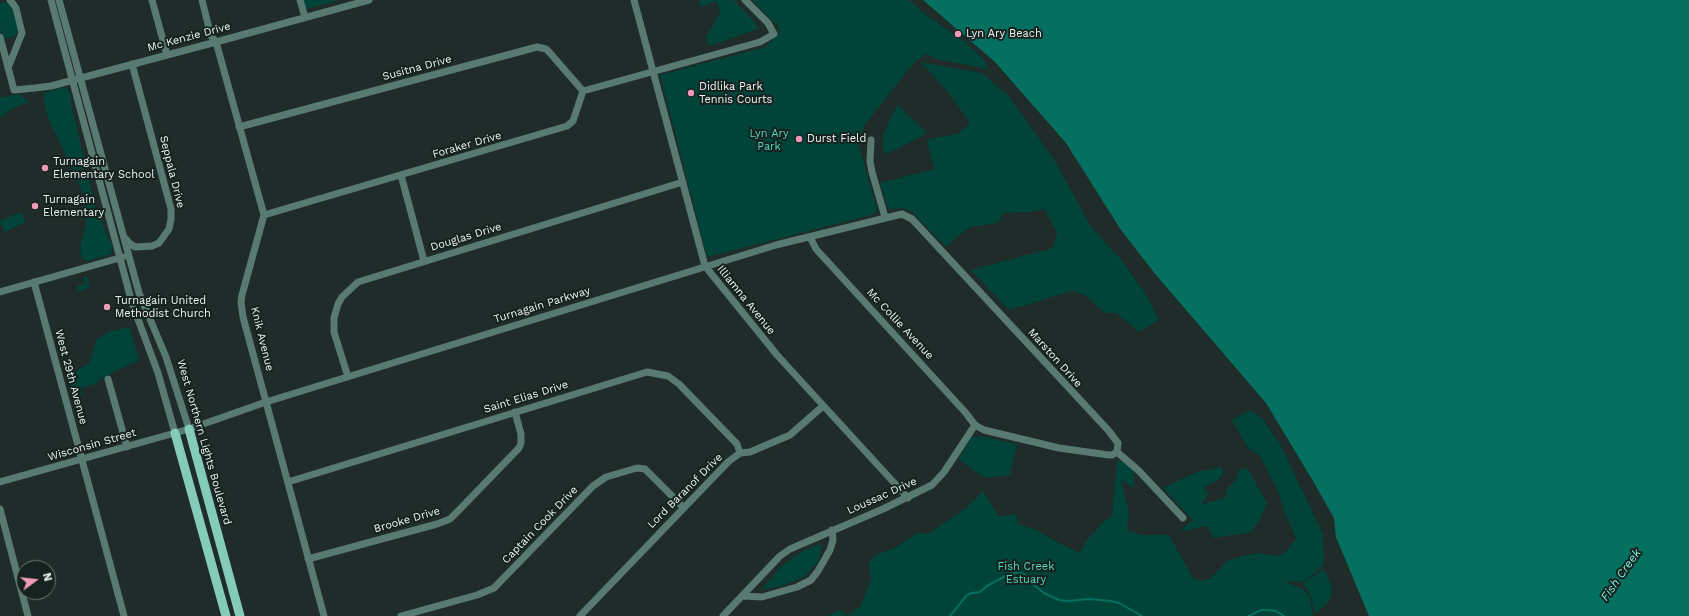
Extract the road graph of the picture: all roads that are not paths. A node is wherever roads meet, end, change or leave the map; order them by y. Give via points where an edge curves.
1 (10, 0) edge
2 (51, 0) edge
3 (59, 0) edge
4 (152, 0) edge
5 (202, 0) edge
6 (300, 0) edge
7 (369, 0) edge
8 (634, 0) edge
9 (745, 0) edge
10 (305, 17) junction
11 (0, 38) edge
12 (216, 42) junction
13 (167, 55) junction
14 (132, 64) junction
15 (8, 68) junction
16 (653, 71) junction
17 (80, 78) junction
18 (72, 80) junction
19 (583, 91) junction
20 (239, 127) junction
21 (871, 140) dead end
22 (401, 175) junction
23 (683, 182) junction
24 (905, 214) joint
25 (264, 215) junction
26 (885, 217) junction
27 (124, 236) junction
28 (810, 237) junction
29 (129, 255) junction
30 (119, 258) junction
31 (424, 261) junction
32 (705, 266) junction
33 (34, 282) junction
34 (0, 292) edge
35 (348, 377) junction
36 (108, 379) dead end
37 (266, 402) junction
38 (824, 406) junction
39 (515, 412) junction
40 (975, 425) junction
41 (189, 429) junction
42 (175, 433) junction
43 (127, 447) junction
44 (1117, 452) junction
45 (740, 453) junction
46 (82, 460) junction
47 (0, 482) edge
48 (288, 482) junction
49 (908, 498) junction
50 (683, 507) junction
51 (0, 509) edge
52 (1183, 518) dead end
53 (832, 530) junction
54 (308, 558) junction
55 (742, 596) junction
56 (28, 616) edge
57 (124, 616) edge
58 (226, 616) edge
59 (240, 616) edge
60 (324, 616) edge
61 (401, 616) edge
62 (580, 616) edge
63 (723, 616) edge

1 - 15 street via 16,8 22,33
2 - 18 street
3 - 17 street, West Northern Lights Boulevard
4 - 13 street
5 - 12 street via 211,36
6 - 10 street
7 - 10 street, Mc Kenzie Drive
8 - 16 street, Illiamna Avenue
9 - 16 street via 774,34 760,42
10 - 12 street, Mc Kenzie Drive
11 - 15 street
12 - 13 street, Mc Kenzie Drive
12 - 20 street
13 - 14 street, Mc Kenzie Drive
14 - 17 street, Mc Kenzie Drive
14 - 27 street, Seppala Drive via 171,209 171,219 169,229 158,243 135,248
15 - 18 street, Mc Kenzie Drive via 14,90 51,86
16 - 19 street
16 - 23 street, Illiamna Avenue
17 - 18 street, Mc Kenzie Drive
17 - 27 street, West Northern Lights Boulevard
18 - 30 street
19 - 20 street, Susitna Drive via 546,49 537,47
19 - 22 street, Foraker Drive via 573,121 567,126
20 - 25 street
21 - 26 street via 872,172
22 - 25 street, Foraker Drive
22 - 31 street
23 - 31 street, Douglas Drive
23 - 32 street, Illiamna Avenue
24 - 26 street, Turnagain Parkway
24 - 44 street, Marston Drive via 1108,430 1118,443
25 - 37 street, Knik Avenue via 241,302
26 - 28 street, Turnagain Parkway
27 - 29 street, West Northern Lights Boulevard
28 - 32 street, Turnagain Parkway
28 - 40 street, Mc Collie Avenue via 816,249
29 - 30 street
29 - 41 street, West Northern Lights Boulevard via 139,293 166,357
30 - 33 street
30 - 42 street via 132,303 160,379
31 - 35 street, Douglas Drive via 358,282 342,297 335,311 333,326
32 - 35 street, Turnagain Parkway
32 - 38 street, Illiamna Avenue via 759,334
33 - 34 street
33 - 46 street, West 29th Avenue
35 - 37 street, Turnagain Parkway
36 - 43 street
37 - 41 street, Turnagain Parkway
37 - 48 street, Knik Avenue
38 - 45 street, Lord Baranof Drive via 790,435 750,452
38 - 49 street, Illiamna Avenue
39 - 45 street, Saint Elias Drive via 640,373 660,374 679,384 737,444
39 - 48 street, Saint Elias Drive
39 - 54 street, Brooke Drive via 521,434 519,448 450,518 437,524
40 - 44 street via 984,430 1059,448 1109,455
40 - 49 street, Loussac Drive via 939,479
41 - 42 street, Wisconsin Street
41 - 59 main road, West Northern Lights Boulevard
42 - 43 street, Wisconsin Street
42 - 58 main road
43 - 46 street, Wisconsin Street
44 - 52 street via 1139,470
45 - 50 street, Lord Baranof Drive
46 - 47 street, Wisconsin Street
46 - 57 street, West 29th Avenue
48 - 54 street, Knik Avenue
49 - 53 street, Loussac Drive
50 - 61 street, Captain Cook Drive via 645,469 633,468 606,477 593,486 494,588 477,596
50 - 62 street, Lord Baranof Drive
51 - 56 street
53 - 55 street, Loussac Drive via 799,544 780,556
53 - 55 street via 830,550 810,580 797,587 762,597
54 - 60 street, Knik Avenue
55 - 63 street, Loussac Drive

